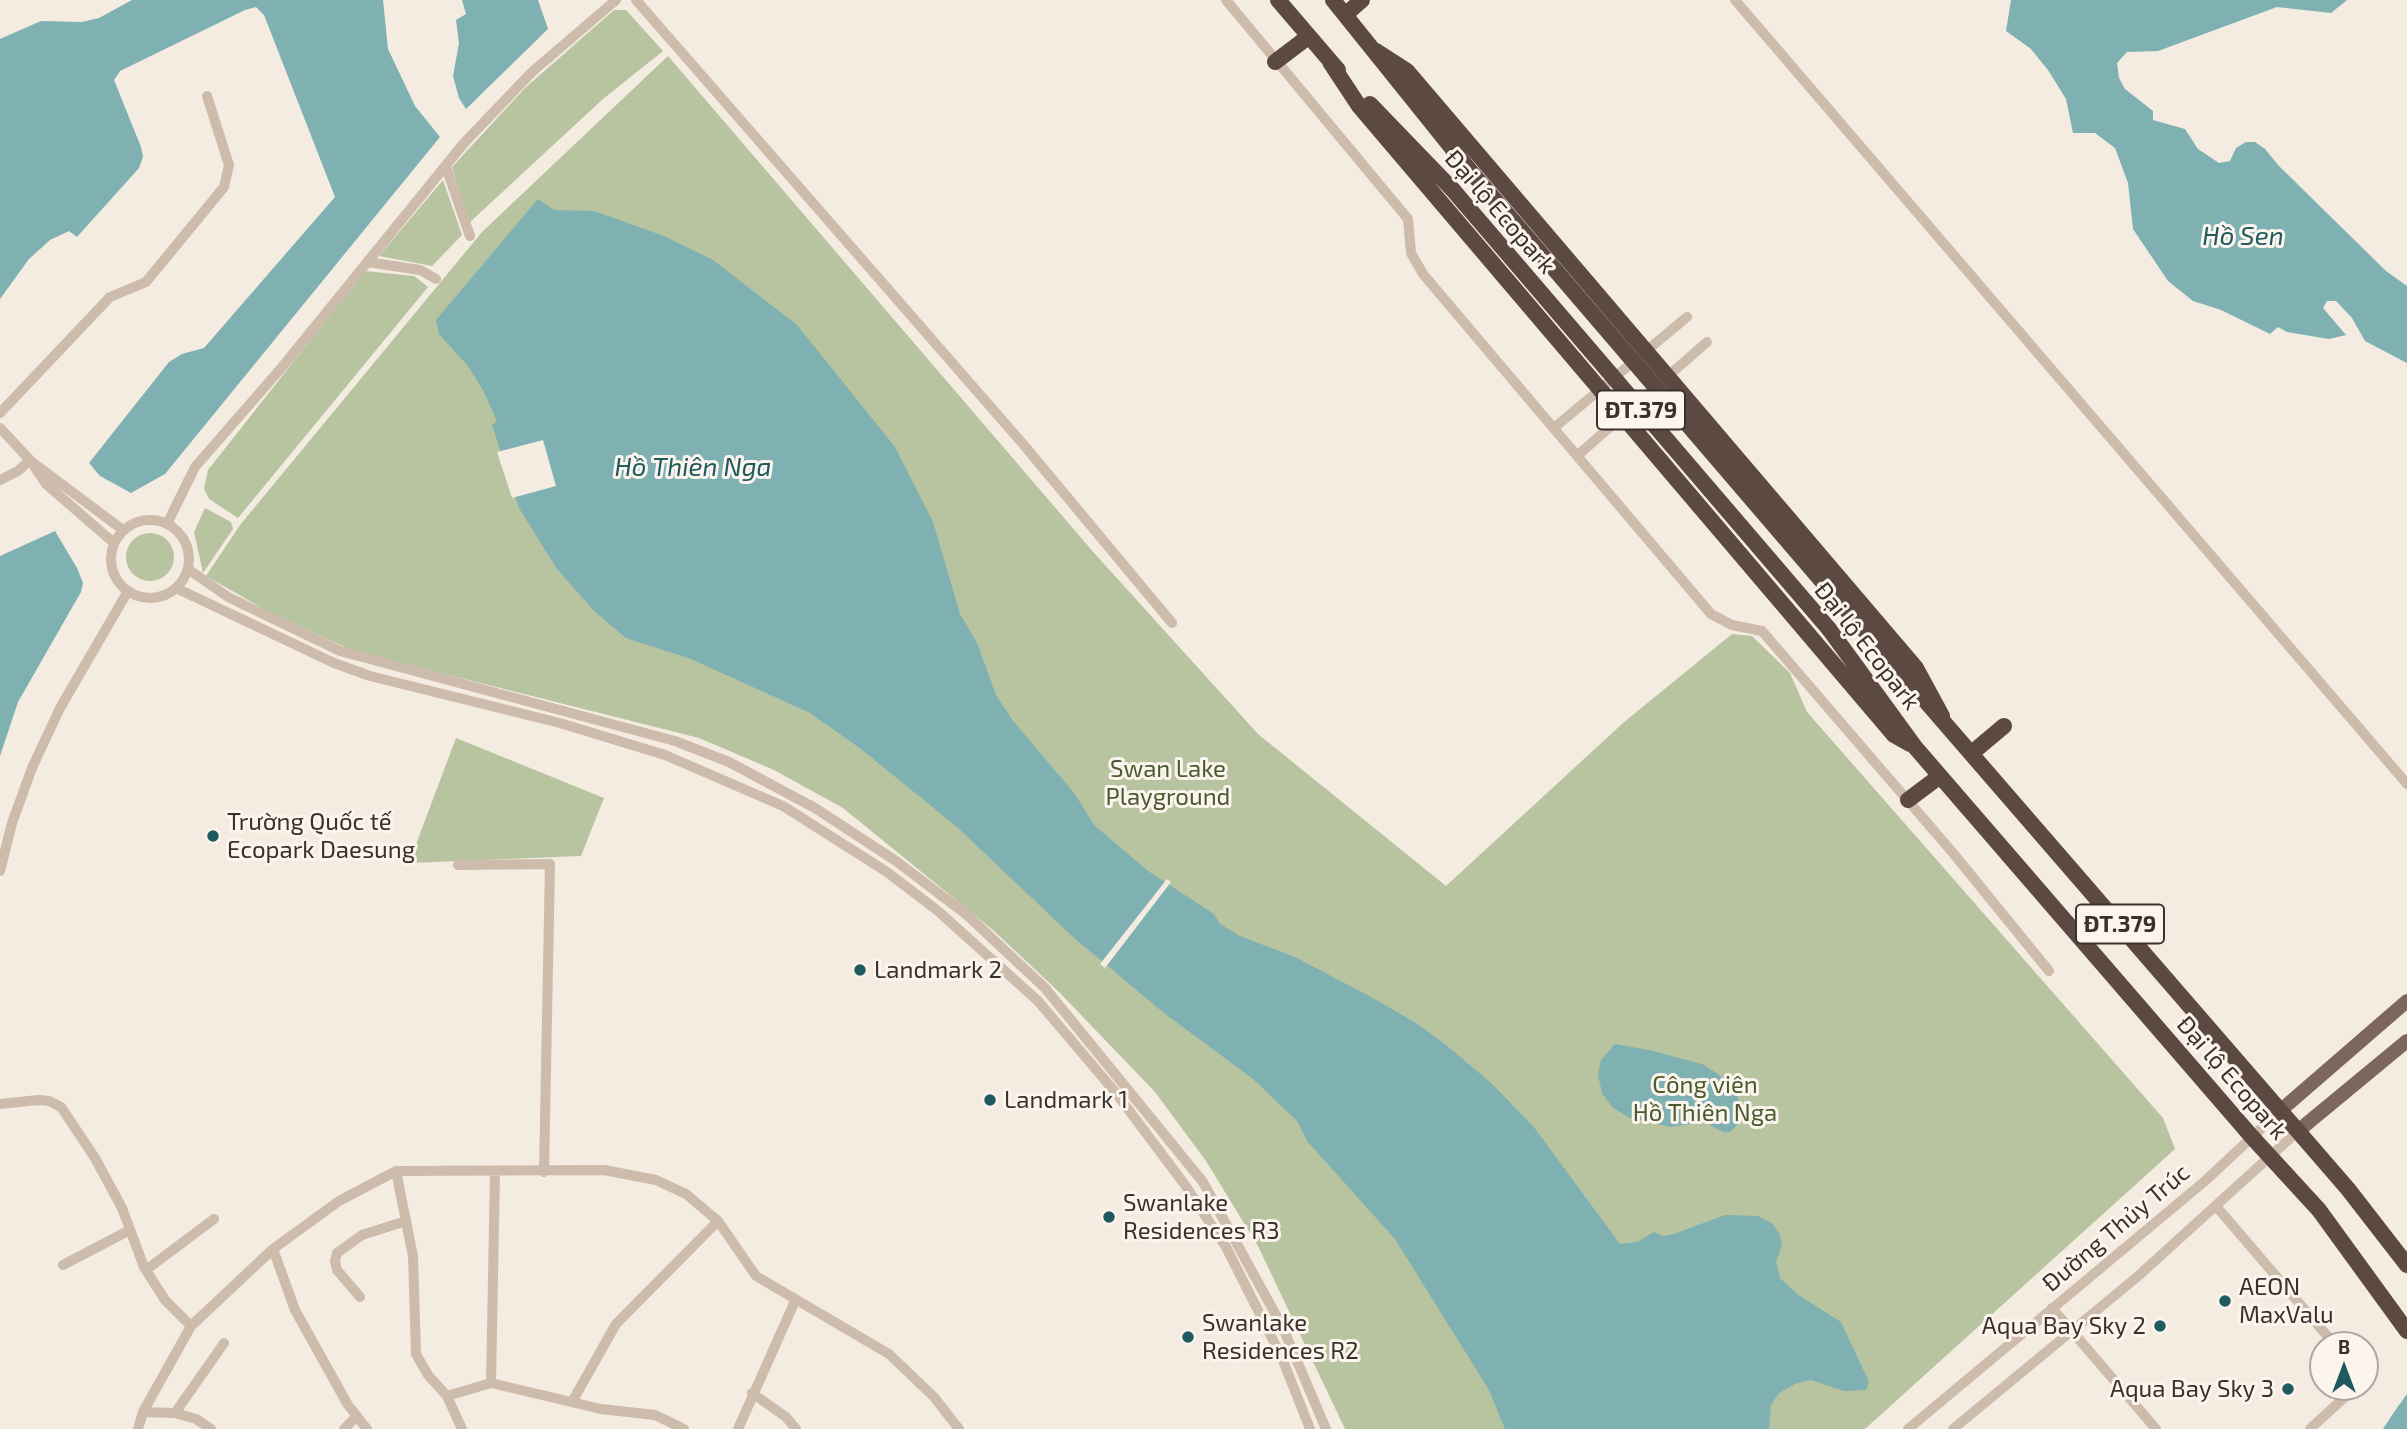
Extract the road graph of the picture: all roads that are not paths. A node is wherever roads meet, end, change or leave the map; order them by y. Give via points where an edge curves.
1 (616, 0) edge
2 (635, 0) edge
3 (1226, 0) edge
4 (1278, 0) edge
5 (1333, 0) edge
6 (1362, 0) edge
7 (1735, 0) edge
8 (1345, 15) junction
9 (1308, 37) junction
10 (1376, 51) junction
11 (1275, 62) junction
12 (1330, 62) junction
13 (208, 96) dead end
14 (446, 167) junction
15 (470, 236) dead end
16 (368, 262) junction
17 (436, 279) dead end
18 (1686, 317) dead end
19 (1707, 342) dead end
20 (1646, 351) junction
21 (1667, 376) junction
22 (1601, 388) junction
23 (0, 413) edge
24 (1623, 415) junction
25 (1555, 427) junction
26 (0, 428) edge
27 (1578, 454) junction
28 (30, 460) junction
29 (0, 480) edge
30 (167, 524) junction
31 (123, 530) junction
32 (114, 543) junction
33 (188, 569) junction
34 (176, 588) junction
35 (128, 591) junction
36 (1172, 623) dead end
37 (340, 650) junction
38 (334, 663) junction
39 (564, 710) junction
40 (1942, 716) junction
41 (560, 723) junction
42 (2004, 726) dead end
43 (1915, 747) junction
44 (1973, 752) junction
45 (1940, 776) junction
46 (2407, 784) edge
47 (789, 793) junction
48 (1908, 800) junction
49 (783, 806) junction
50 (458, 865) dead end
51 (0, 871) edge
52 (2049, 971) dead end
53 (2407, 1001) edge
54 (1066, 1012) junction
55 (1055, 1020) junction
56 (2407, 1041) edge
57 (0, 1104) edge
58 (2280, 1111) junction
59 (2298, 1131) junction
60 (2252, 1137) junction
61 (2270, 1156) junction
62 (396, 1171) junction
63 (495, 1172) junction
64 (544, 1172) junction
65 (2216, 1206) junction
66 (214, 1219) dead end
67 (406, 1221) junction
68 (718, 1221) junction
69 (130, 1230) junction
70 (273, 1249) junction
71 (63, 1265) dead end
72 (2407, 1265) edge
73 (146, 1270) junction
74 (359, 1297) dead end
75 (795, 1301) junction
76 (1272, 1307) junction
77 (2052, 1308) junction
78 (1259, 1314) junction
79 (191, 1326) junction
80 (2323, 1331) edge
81 (2407, 1331) edge
82 (2073, 1332) junction
83 (224, 1343) dead end
84 (491, 1383) junction
85 (752, 1394) junction
86 (447, 1396) junction
87 (2340, 1401) edge
88 (572, 1402) junction
89 (143, 1412) junction
90 (175, 1413) junction
91 (357, 1416) junction
92 (138, 1429) edge
93 (211, 1429) edge
94 (344, 1429) edge
95 (367, 1429) edge
96 (462, 1429) edge
97 (684, 1429) edge
98 (738, 1429) edge
99 (796, 1429) edge
100 (959, 1429) edge
101 (1310, 1429) edge
102 (1326, 1429) edge
103 (1908, 1429) edge
104 (1952, 1429) edge
105 (2156, 1429) edge
106 (2310, 1429) edge

1 - 14 street via 532,72
2 - 36 street via 1023,444
3 - 11 street
4 - 9 highway, Đại lộ Ecopark / ĐT.379
5 - 8 highway, Đại lộ Ecopark / ĐT.379
6 - 8 highway
7 - 46 street
8 - 10 highway, Đại lộ Ecopark / ĐT.379
9 - 11 highway
9 - 12 highway, Đại lộ Ecopark / ĐT.379
10 - 20 highway via 1407,71
10 - 40 highway, Đại lộ Ecopark / ĐT.379, bridge via 1472,173
11 - 25 street via 1408,219 1411,253 1423,274
12 - 22 highway via 1359,106
12 - 43 highway, Đại lộ Ecopark / ĐT.379, bridge via 1453,190 1829,629
13 - 23 street via 229,165 224,187 146,282 110,297
14 - 15 street
14 - 16 street
16 - 17 street via 420,270
16 - 30 street via 195,467
18 - 20 street
19 - 21 street
20 - 21 highway
20 - 22 street
21 - 24 street
21 - 40 highway via 1916,668
22 - 24 highway
22 - 25 street
24 - 27 street
24 - 43 highway via 1894,735
25 - 27 street
26 - 28 street
27 - 48 street via 1711,614 1732,625 1762,631
28 - 29 street
28 - 31 street
28 - 32 street via 46,484
30 - 31 street via 149,520
30 - 33 street via 183,538
31 - 32 street
32 - 35 street via 111,564
33 - 34 street
33 - 37 street via 222,594
34 - 35 street via 152,598
34 - 38 street
35 - 51 street via 60,708 32,768
37 - 38 street
37 - 39 street
38 - 41 street via 436,694
39 - 41 street
39 - 47 street via 675,741
40 - 44 highway, Đại lộ Ecopark / ĐT.379
41 - 49 street via 665,755
42 - 44 highway
43 - 45 highway, Đại lộ Ecopark / ĐT.379
44 - 58 highway, Đại lộ Ecopark / ĐT.379
45 - 48 highway
45 - 60 highway, Đại lộ Ecopark / ĐT.379
47 - 49 street
47 - 54 street via 896,861 967,915
48 - 52 street
49 - 55 street via 887,872 938,911
50 - 64 street via 550,864
53 - 58 main road
54 - 55 street
54 - 76 street via 1203,1182
55 - 78 street via 1185,1185 1226,1247
56 - 59 main road
57 - 69 street via 38,1100 61,1107 95,1158
58 - 59 highway, Đại lộ Ecopark / ĐT.379
58 - 60 street, Đường Thủy Trúc
59 - 61 street, Đường Thủy Trúc
59 - 72 highway, Đại lộ Ecopark / ĐT.379
60 - 61 highway, Đại lộ Ecopark / ĐT.379
60 - 77 street, Đường Thủy Trúc
61 - 65 street, Đường Thủy Trúc
61 - 81 highway, Đại lộ Ecopark / ĐT.379 via 2346,1243
62 - 63 street
62 - 67 street
62 - 70 street via 339,1201
63 - 64 street
63 - 84 street
64 - 68 street via 604,1170 656,1180 686,1194
65 - 80 street
65 - 82 street, Đường Thủy Trúc
66 - 73 street
67 - 74 street via 362,1235 337,1253 337,1270
67 - 86 street via 413,1256 416,1354
68 - 75 street via 755,1276
68 - 88 street via 616,1324
69 - 71 street
69 - 73 street
70 - 79 street
70 - 91 street via 295,1310
73 - 79 street via 165,1300
75 - 85 street
75 - 100 street via 889,1354 934,1397
76 - 78 street
76 - 102 street
77 - 82 street
77 - 103 street, Đường Thủy Trúc
78 - 101 street
79 - 89 street
82 - 104 street, Đường Thủy Trúc
82 - 105 street
83 - 90 street
84 - 86 street
84 - 88 street
85 - 98 street
85 - 99 street
86 - 96 street
87 - 106 street
88 - 97 street via 655,1415
89 - 90 street
89 - 92 street
90 - 93 street
91 - 94 street
91 - 95 street

